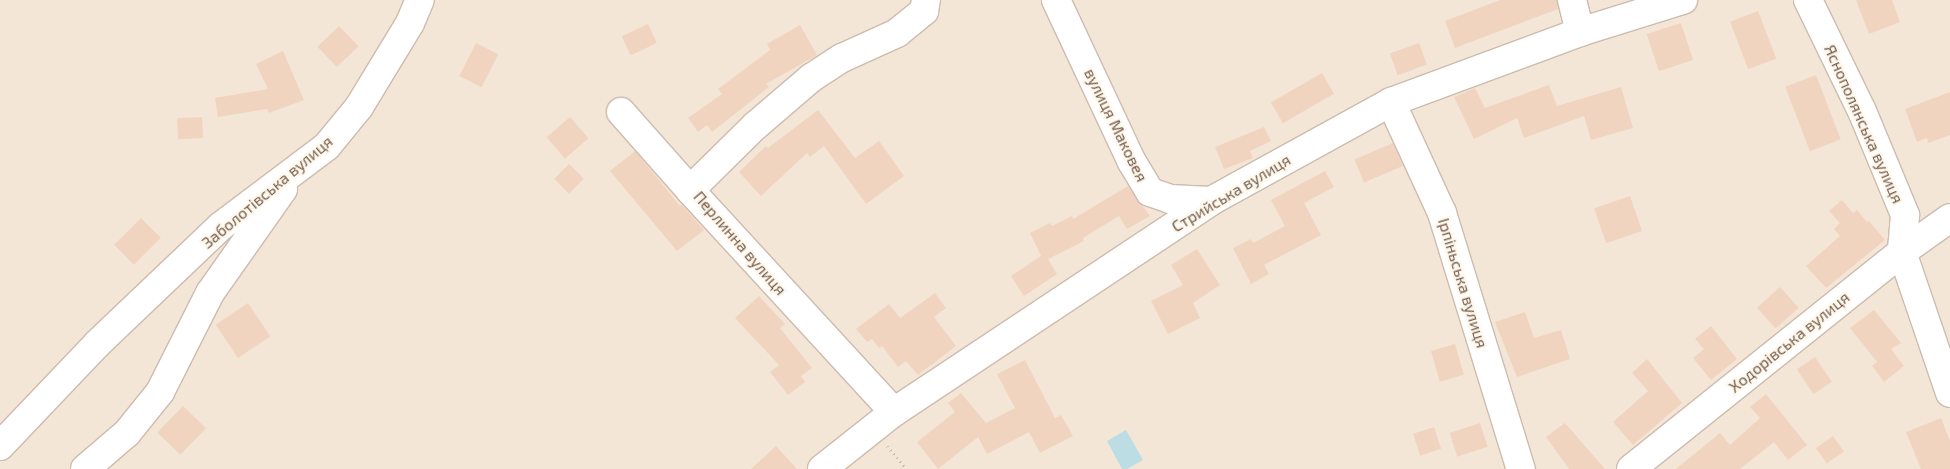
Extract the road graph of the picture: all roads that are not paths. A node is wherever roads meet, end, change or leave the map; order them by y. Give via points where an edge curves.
1 (420, 0) edge
2 (926, 0) edge
3 (1056, 0) edge
4 (1572, 0) edge
5 (1683, 0) edge
6 (1808, 0) edge
7 (1580, 32) junction
8 (1391, 102) junction
9 (621, 112) dead end
10 (296, 170) junction
11 (690, 190) junction
12 (1211, 201) junction
13 (1950, 218) edge
14 (1902, 252) junction
15 (1950, 394) edge
16 (894, 412) junction
17 (0, 446) edge
18 (85, 469) edge
19 (822, 469) edge
20 (1521, 469) edge
21 (1631, 469) edge

1 - 10 street, Заболотівська вулиця via 410,23 359,107 326,146
2 - 11 street, Перлинна вулиця via 924,11 897,33 842,58 810,78 754,126
3 - 12 street, вулиця Маковея via 1132,162 1150,192 1170,199
4 - 7 street
5 - 7 street, Стрийська вулиця
6 - 14 street, Яснополянська вулиця via 1862,111 1904,215
7 - 8 street, Стрийська вулиця
8 - 12 street, Стрийська вулиця
8 - 20 street, Ірпіньська вулиця via 1442,213
9 - 11 street
10 - 17 street, Заболотівська вулиця via 221,226 97,344
10 - 18 street via 210,293 160,392 127,433
11 - 16 street, Перлинна вулиця
12 - 16 street, Стрийська вулиця
13 - 14 street, Ходорівська вулиця
14 - 15 street, Яснополянська вулиця
14 - 21 street, Ходорівська вулиця
16 - 19 street, Стрийська вулиця

